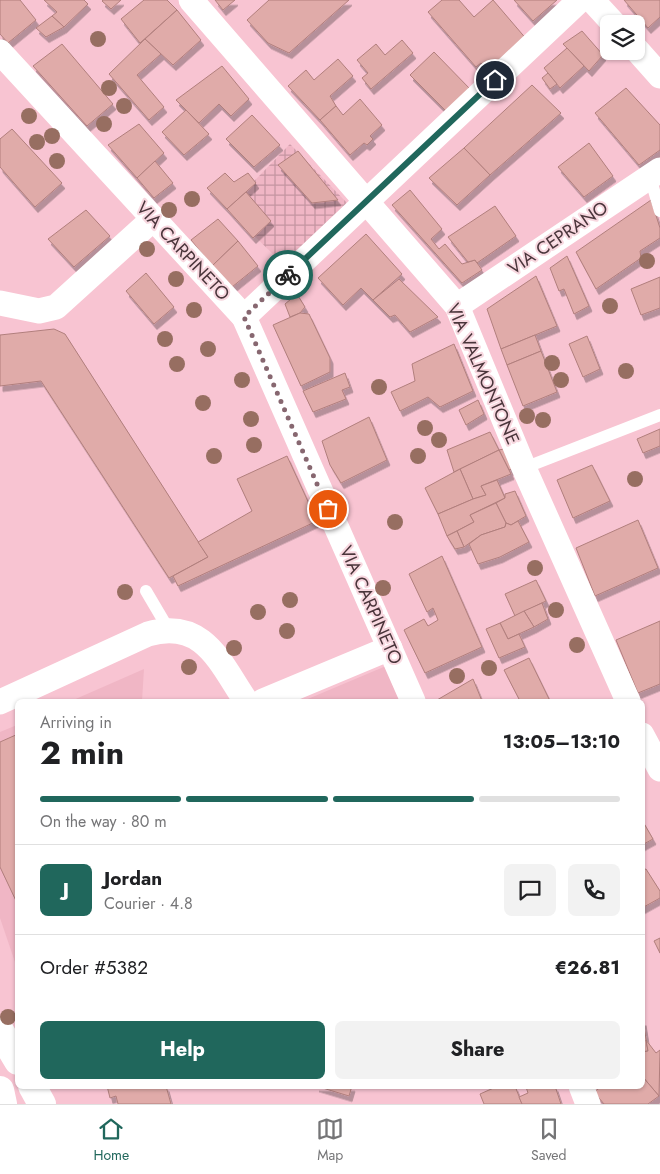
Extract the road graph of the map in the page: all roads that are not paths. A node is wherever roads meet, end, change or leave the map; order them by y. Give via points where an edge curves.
1 (191, 0) edge
2 (580, 0) edge
3 (592, 0) edge
4 (606, 15) edge
5 (0, 52) edge
6 (645, 59) edge
7 (660, 76) edge
8 (655, 174) edge
9 (366, 201) junction
10 (660, 211) edge
11 (153, 219) junction
12 (0, 303) edge
13 (457, 306) junction
14 (244, 317) junction
15 (660, 415) edge
16 (524, 468) junction
17 (146, 591) dead end
18 (169, 630) junction
19 (390, 648) junction
20 (245, 699) edge
21 (268, 699) edge
22 (412, 699) edge
23 (627, 699) edge
24 (0, 702) edge
25 (660, 724) edge
26 (645, 732) edge
27 (645, 740) edge
28 (660, 769) edge
29 (0, 1031) edge
30 (15, 1056) edge
31 (34, 1089) edge
32 (582, 1089) edge
33 (0, 1090) edge
34 (3, 1104) edge
35 (42, 1104) edge
36 (588, 1104) edge

1 - 9 street, VIA VALMONTONE
2 - 9 street
3 - 4 street
5 - 11 street, VIA CARPINETO
6 - 7 street
8 - 10 lane
8 - 13 street, VIA CEPRANO
9 - 13 street, VIA VALMONTONE
9 - 14 street
11 - 12 street via 56,307 39,311
11 - 14 street, VIA CARPINETO
13 - 16 street, VIA VALMONTONE
14 - 19 street, VIA CARPINETO
15 - 16 lane
16 - 23 street, VIA VALMONTONE
17 - 18 lane
18 - 20 street via 202,640
18 - 24 street via 148,634
19 - 21 street
19 - 22 street, VIA CARPINETO
25 - 26 street
27 - 28 street
29 - 30 main road
31 - 35 main road
32 - 36 street
33 - 34 main road

